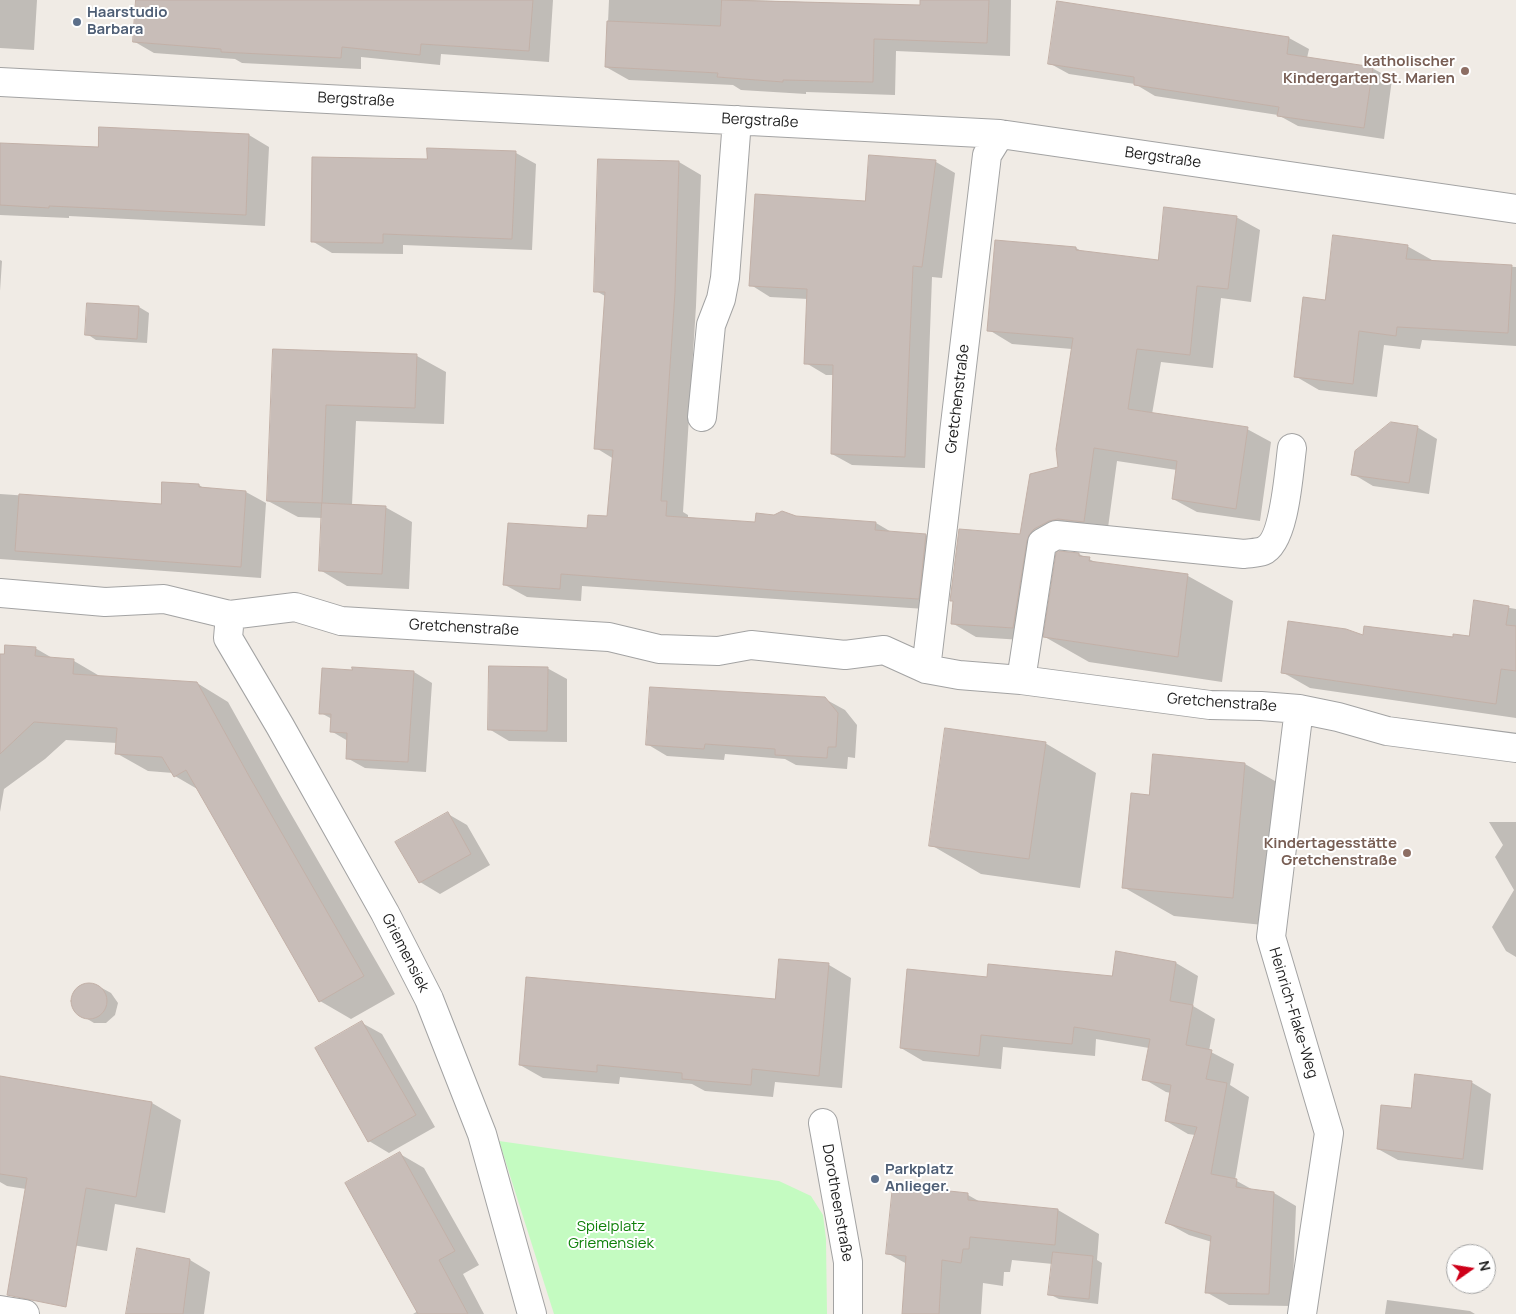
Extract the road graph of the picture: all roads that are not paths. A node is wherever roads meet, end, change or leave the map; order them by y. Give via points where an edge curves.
1 (0, 82) edge
2 (737, 120) junction
3 (1000, 134) junction
4 (1516, 209) edge
5 (702, 417) dead end
6 (1292, 448) dead end
7 (0, 593) edge
8 (230, 615) junction
9 (926, 669) junction
10 (1021, 680) junction
11 (1299, 709) junction
12 (1516, 748) edge
13 (823, 1122) dead end
14 (0, 1310) edge
15 (25, 1314) edge
16 (532, 1314) edge
17 (848, 1314) edge
18 (1302, 1314) edge

1 - 2 street, Bergstraße
2 - 3 street, Bergstraße
2 - 5 street via 725,278 711,325
3 - 4 street, Bergstraße
3 - 9 street, Gretchenstraße via 987,155
6 - 10 street via 1284,510 1275,539 1264,551 1244,554 1056,535 1042,543
7 - 8 street, Gretchenstraße via 105,602 164,600
8 - 9 street, Gretchenstraße via 296,607 340,621 609,637 659,649 718,651 751,645 845,655 884,650
8 - 16 street, Griemensiek via 228,638 385,913 429,999 482,1134
9 - 10 street, Gretchenstraße
10 - 11 street, Gretchenstraße via 1210,705
11 - 12 street, Gretchenstraße via 1387,731
11 - 18 street, Heinrich-Flake-Weg via 1271,937 1329,1133
13 - 17 street, Dorotheenstraße via 848,1262
14 - 15 street

